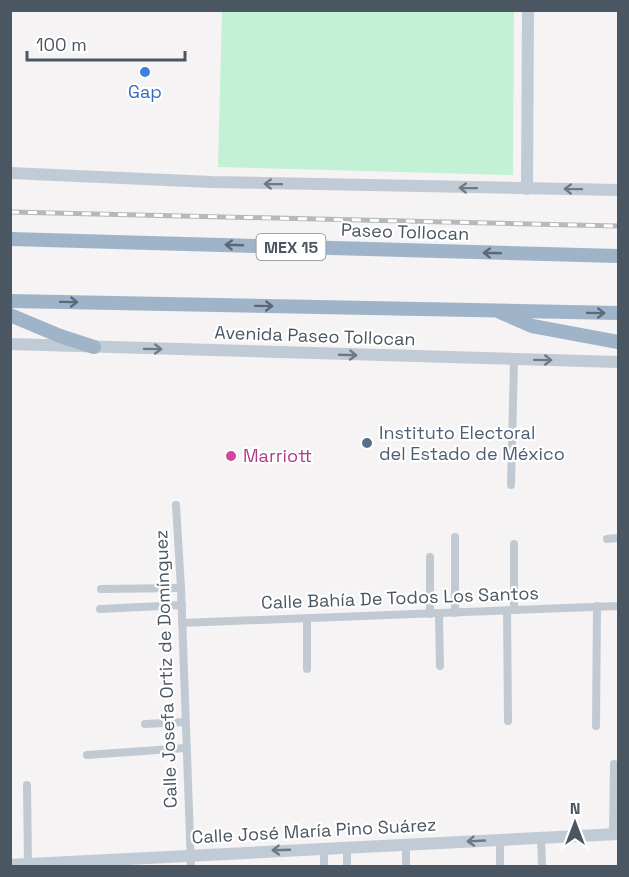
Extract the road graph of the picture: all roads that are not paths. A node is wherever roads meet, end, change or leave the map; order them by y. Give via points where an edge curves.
1 (528, 10) edge
2 (10, 173) edge
3 (527, 189) junction
4 (618, 190) edge
5 (10, 230) edge
6 (10, 239) edge
7 (30, 239) junction
8 (618, 256) edge
9 (10, 301) edge
10 (495, 310) junction
11 (618, 313) edge
12 (10, 315) edge
13 (618, 342) edge
14 (10, 344) edge
15 (94, 347) junction
16 (514, 360) junction
17 (618, 362) edge
18 (512, 485) dead end
19 (176, 505) dead end
20 (455, 537) dead end
21 (618, 538) edge
22 (607, 539) dead end
23 (514, 544) dead end
24 (430, 558) dead end
25 (181, 588) junction
26 (101, 589) dead end
27 (182, 605) junction
28 (597, 606) junction
29 (618, 606) edge
30 (100, 609) dead end
31 (511, 610) junction
32 (455, 613) junction
33 (435, 614) junction
34 (307, 619) junction
35 (182, 623) junction
36 (440, 666) dead end
37 (307, 669) dead end
38 (508, 721) dead end
39 (185, 722) junction
40 (145, 724) dead end
41 (596, 726) dead end
42 (186, 748) junction
43 (87, 755) dead end
44 (614, 764) dead end
45 (27, 785) dead end
46 (616, 834) edge
47 (541, 837) junction
48 (500, 839) junction
49 (406, 844) junction
50 (347, 847) junction
51 (324, 848) junction
52 (191, 860) edge
53 (131, 862) edge
54 (28, 864) junction
55 (10, 865) edge
56 (324, 867) edge
57 (347, 867) edge
58 (406, 867) edge
59 (500, 867) edge
60 (542, 867) edge

1 - 3 main road
3 -> 2 main road
4 -> 3 main road
5 - 7 highway
6 - 7 highway, Paseo Tollocan / MEX 15
8 -> 7 highway, Paseo Tollocan / MEX 15
9 -> 10 highway
10 -> 11 highway
10 - 13 highway via 532,326
12 - 15 highway
14 - 15 main road, Avenida Paseo Tollocan
15 -> 16 main road, Avenida Paseo Tollocan
16 -> 17 main road, Avenida Paseo Tollocan
16 - 18 street
19 - 25 street, Calle Josefa Ortiz de Domínguez
20 - 32 street
21 - 22 street
23 - 31 street
24 - 33 street
25 - 26 street
25 - 27 street, Calle Josefa Ortiz de Domínguez
27 - 30 street
27 - 35 street, Calle Josefa Ortiz de Domínguez
28 - 29 street, Calle Bahía De Todos Los Santos
28 - 31 street, Calle Bahía De Todos Los Santos
28 - 41 street
31 - 32 street, Calle Bahía De Todos Los Santos
31 - 38 street
32 - 33 street, Calle Bahía De Todos Los Santos
33 - 34 street, Calle Bahía De Todos Los Santos
33 - 36 street
34 - 35 street, Calle Bahía De Todos Los Santos
34 - 37 street
35 - 39 street, Calle Josefa Ortiz de Domínguez
39 - 40 street
39 - 42 street, Calle Josefa Ortiz de Domínguez
42 - 43 street
42 - 52 street, Calle Josefa Ortiz de Domínguez
44 - 46 street
45 - 54 street
46 - 47 main road, Calle José María Pino Suárez
47 - 48 main road, Calle José María Pino Suárez
47 - 60 street
48 -> 49 main road, Calle José María Pino Suárez
48 - 59 street
49 - 50 main road, Calle José María Pino Suárez
49 - 58 street
50 - 51 main road, Calle José María Pino Suárez
50 - 57 street
51 -> 52 main road, Calle José María Pino Suárez
51 - 56 street
52 - 53 main road, Calle José María Pino Suárez
53 - 54 main road, Calle José María Pino Suárez
54 - 55 main road, Calle José María Pino Suárez

